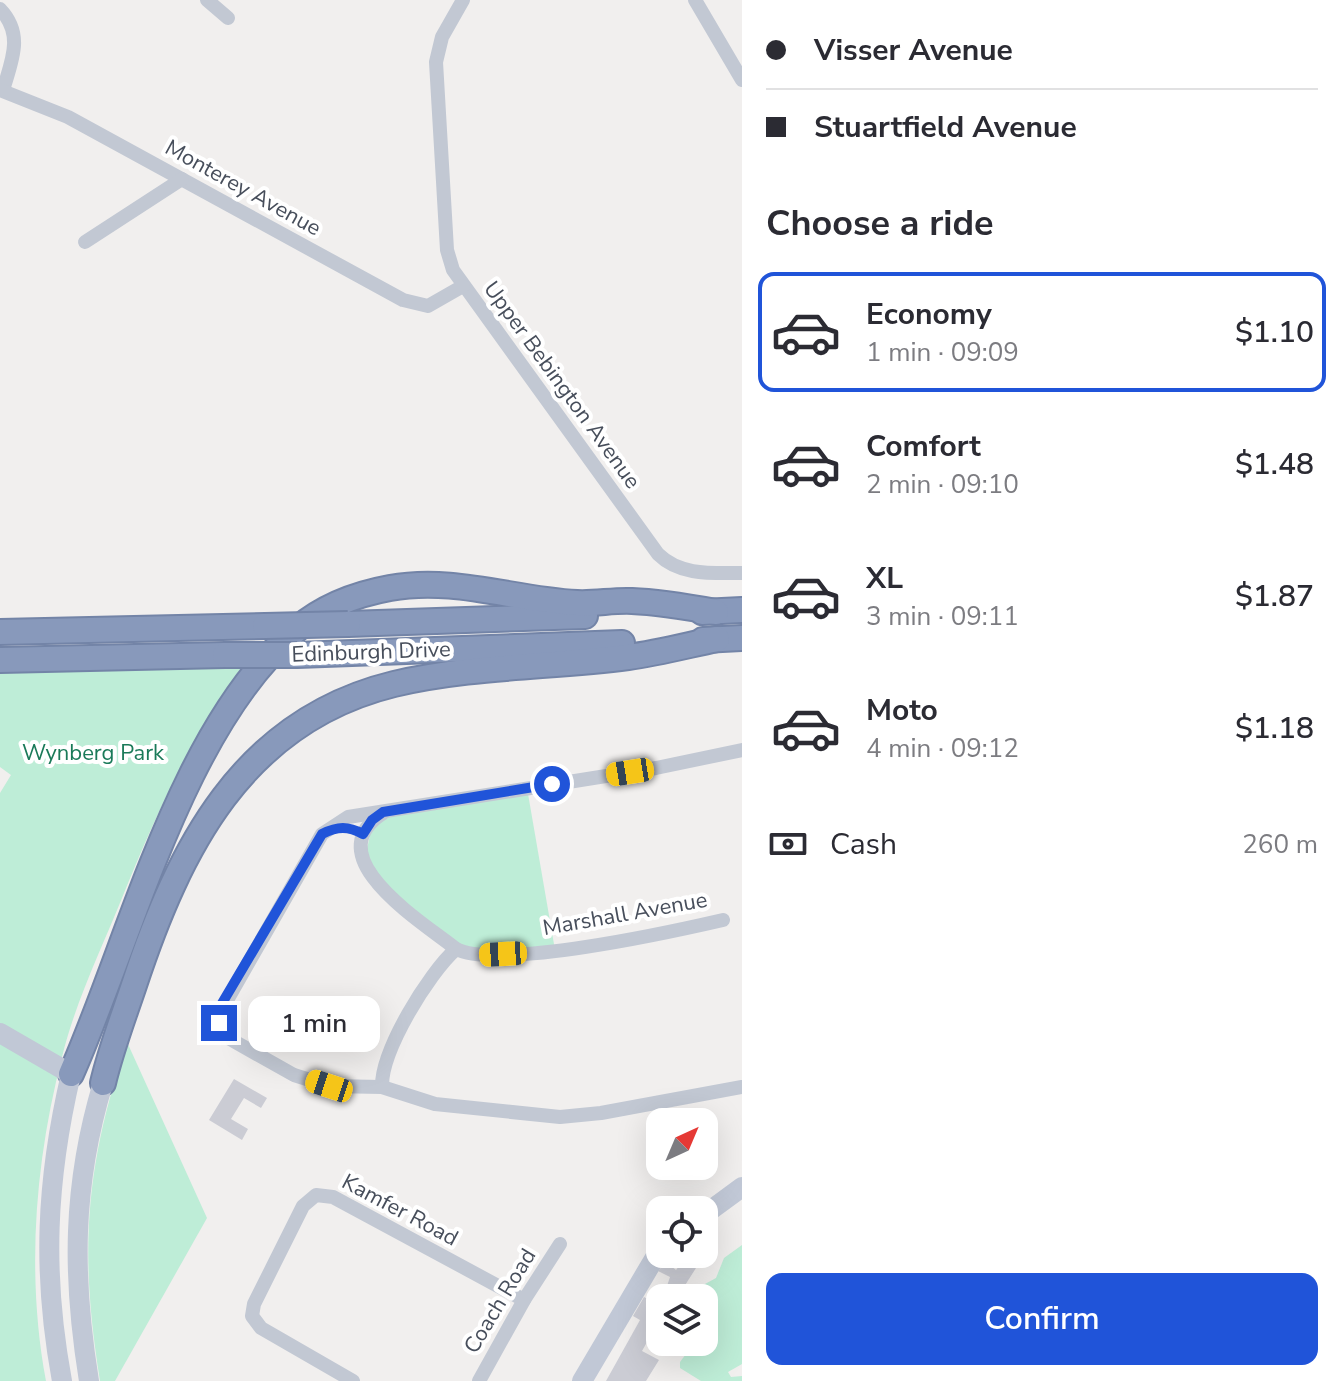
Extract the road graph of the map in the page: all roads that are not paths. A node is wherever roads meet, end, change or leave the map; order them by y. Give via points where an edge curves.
1 (207, 0) edge
2 (463, 0) edge
3 (695, 0) edge
4 (0, 9) edge
5 (228, 18) dead end
6 (742, 80) edge
7 (2, 90) edge
8 (182, 179) junction
9 (85, 242) dead end
10 (463, 286) junction
11 (742, 573) edge
12 (742, 610) edge
13 (716, 612) junction
14 (0, 632) edge
15 (742, 638) edge
16 (717, 639) junction
17 (0, 660) edge
18 (742, 750) edge
19 (383, 812) junction
20 (322, 834) junction
21 (363, 834) junction
22 (723, 920) dead end
23 (456, 949) junction
24 (0, 1033) edge
25 (115, 1034) junction
26 (63, 1078) junction
27 (103, 1083) joint
28 (382, 1087) junction
29 (742, 1087) edge
30 (95, 1111) junction
31 (742, 1187) edge
32 (718, 1205) edge
33 (560, 1244) dead end
34 (649, 1268) edge
35 (524, 1300) junction
36 (62, 1381) edge
37 (89, 1381) edge
38 (353, 1381) edge
39 (479, 1381) edge
40 (582, 1381) edge

1 - 5 street
2 - 10 street, Upper Bebington Avenue via 442,37 436,62 449,260
3 - 6 street
4 - 7 street via 13,26 16,43
7 - 8 street, Monterey Avenue via 68,117
8 - 9 street
8 - 10 street, Monterey Avenue via 403,300 428,306
10 - 11 street, Upper Bebington Avenue via 658,554 682,569
12 - 13 highway, Edinburgh Drive
13 - 14 highway, Edinburgh Drive, bridge
13 - 26 highway via 668,603 576,603 417,584 342,602 299,627 250,681 212,739
15 - 16 highway, Edinburgh Drive
16 - 17 highway, Edinburgh Drive, bridge
16 - 25 highway via 631,657 392,685 337,705 291,733 234,784 199,830 148,942
18 - 19 street
19 - 20 street via 348,817
19 - 21 street
20 - 21 street via 348,827
20 - 28 street via 221,1005 219,1023 230,1039 294,1075 329,1086
21 - 23 street via 364,859 376,883
22 - 23 street, Marshall Avenue via 559,950 479,955
23 - 28 street via 438,968 392,1047
24 - 26 main road
25 - 26 highway via 96,1064
25 - 27 highway
26 - 30 main road
26 - 36 main road via 47,1236
27 - 30 main road
28 - 29 street via 435,1104 560,1117
30 - 37 main road via 75,1226
31 - 32 main road
33 - 35 street, Coach Road
34 - 40 main road
35 - 38 street, Kamfer Road via 333,1197 316,1195 303,1206 252,1316 261,1328
35 - 39 street, Coach Road

